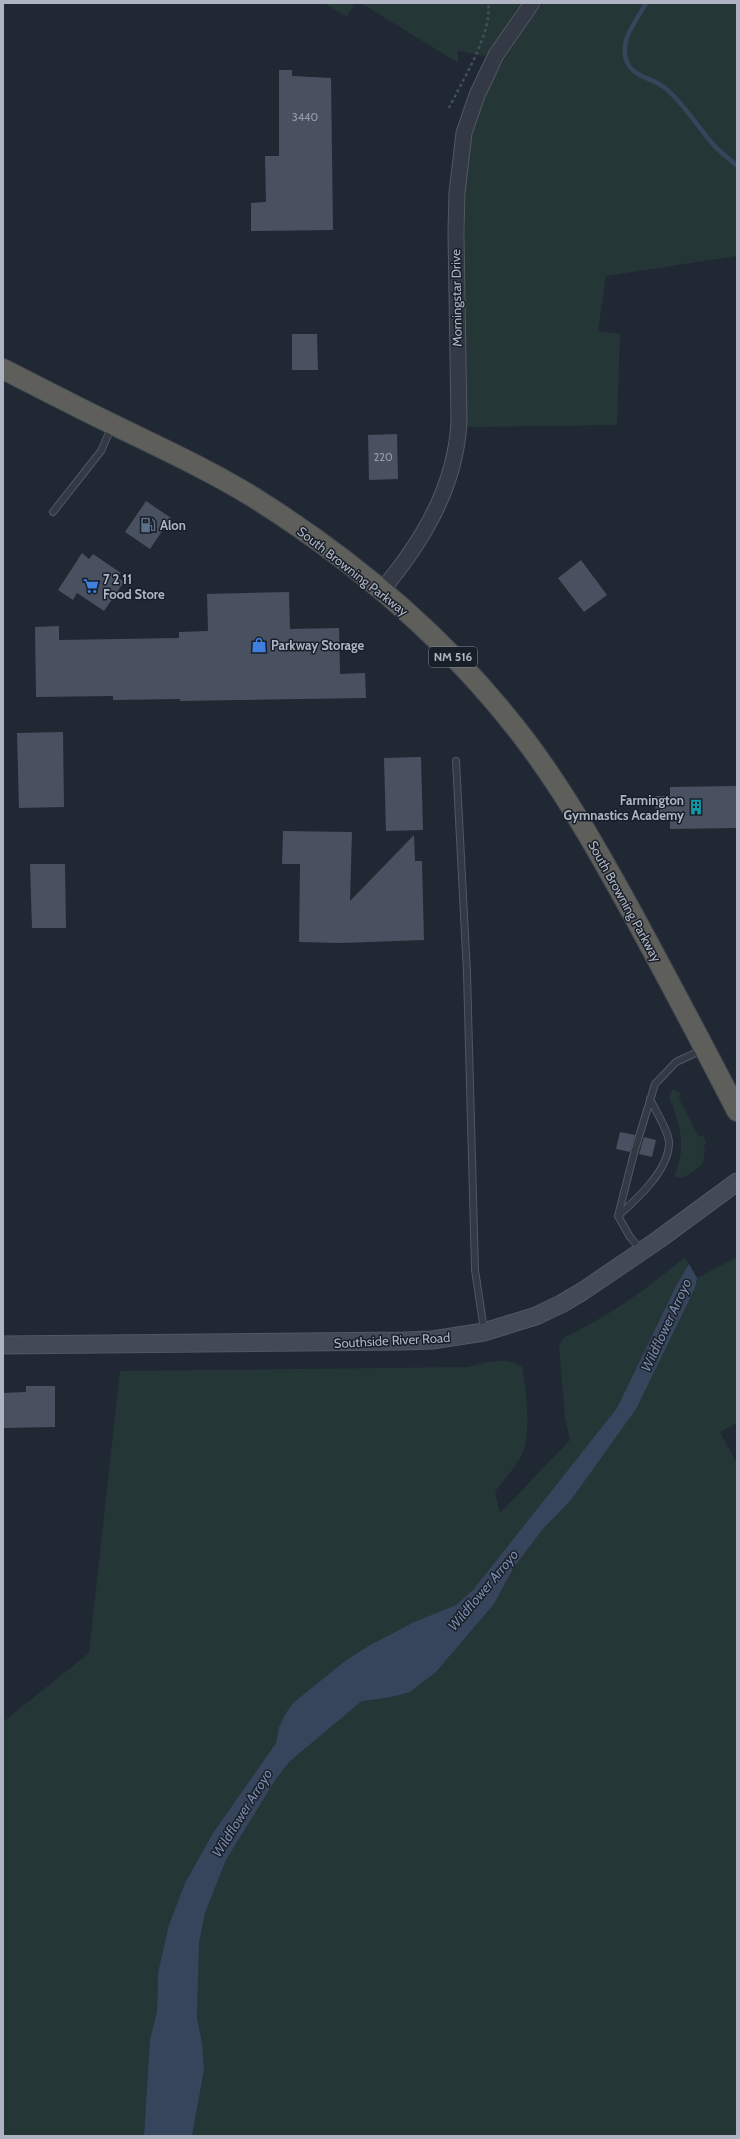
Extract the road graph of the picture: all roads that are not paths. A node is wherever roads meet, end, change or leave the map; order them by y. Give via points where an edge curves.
1 (532, 3) edge
2 (3, 369) edge
3 (113, 425) junction
4 (53, 512) dead end
5 (382, 590) junction
6 (456, 761) dead end
7 (705, 1048) junction
8 (716, 1070) junction
9 (737, 1092) edge
10 (650, 1099) junction
11 (737, 1111) edge
12 (737, 1182) edge
13 (618, 1216) junction
14 (642, 1252) junction
15 (484, 1332) junction
16 (3, 1345) edge

1 - 5 street, Morningstar Drive via 496,55 477,95 464,133 457,193 459,421 456,455 449,479 430,522 405,563
2 - 3 highway, South Browning Parkway / NM 516
3 - 4 lane via 101,451
3 - 5 highway, South Browning Parkway / NM 516 via 251,496 303,530
5 - 7 highway, South Browning Parkway / NM 516 via 438,641 500,708 526,742 582,824
6 - 15 lane via 467,973 475,1270
7 - 8 highway, South Browning Parkway / NM 516
7 - 10 lane via 676,1062 655,1084
8 - 9 highway
8 - 11 highway, South Browning Parkway / NM 516
10 - 13 lane
10 - 13 lane via 670,1143 665,1164 641,1195
12 - 14 main road, Southside River Road
13 - 14 lane
14 - 15 main road, Southside River Road via 561,1304 536,1316
15 - 16 main road, Southside River Road via 403,1341

